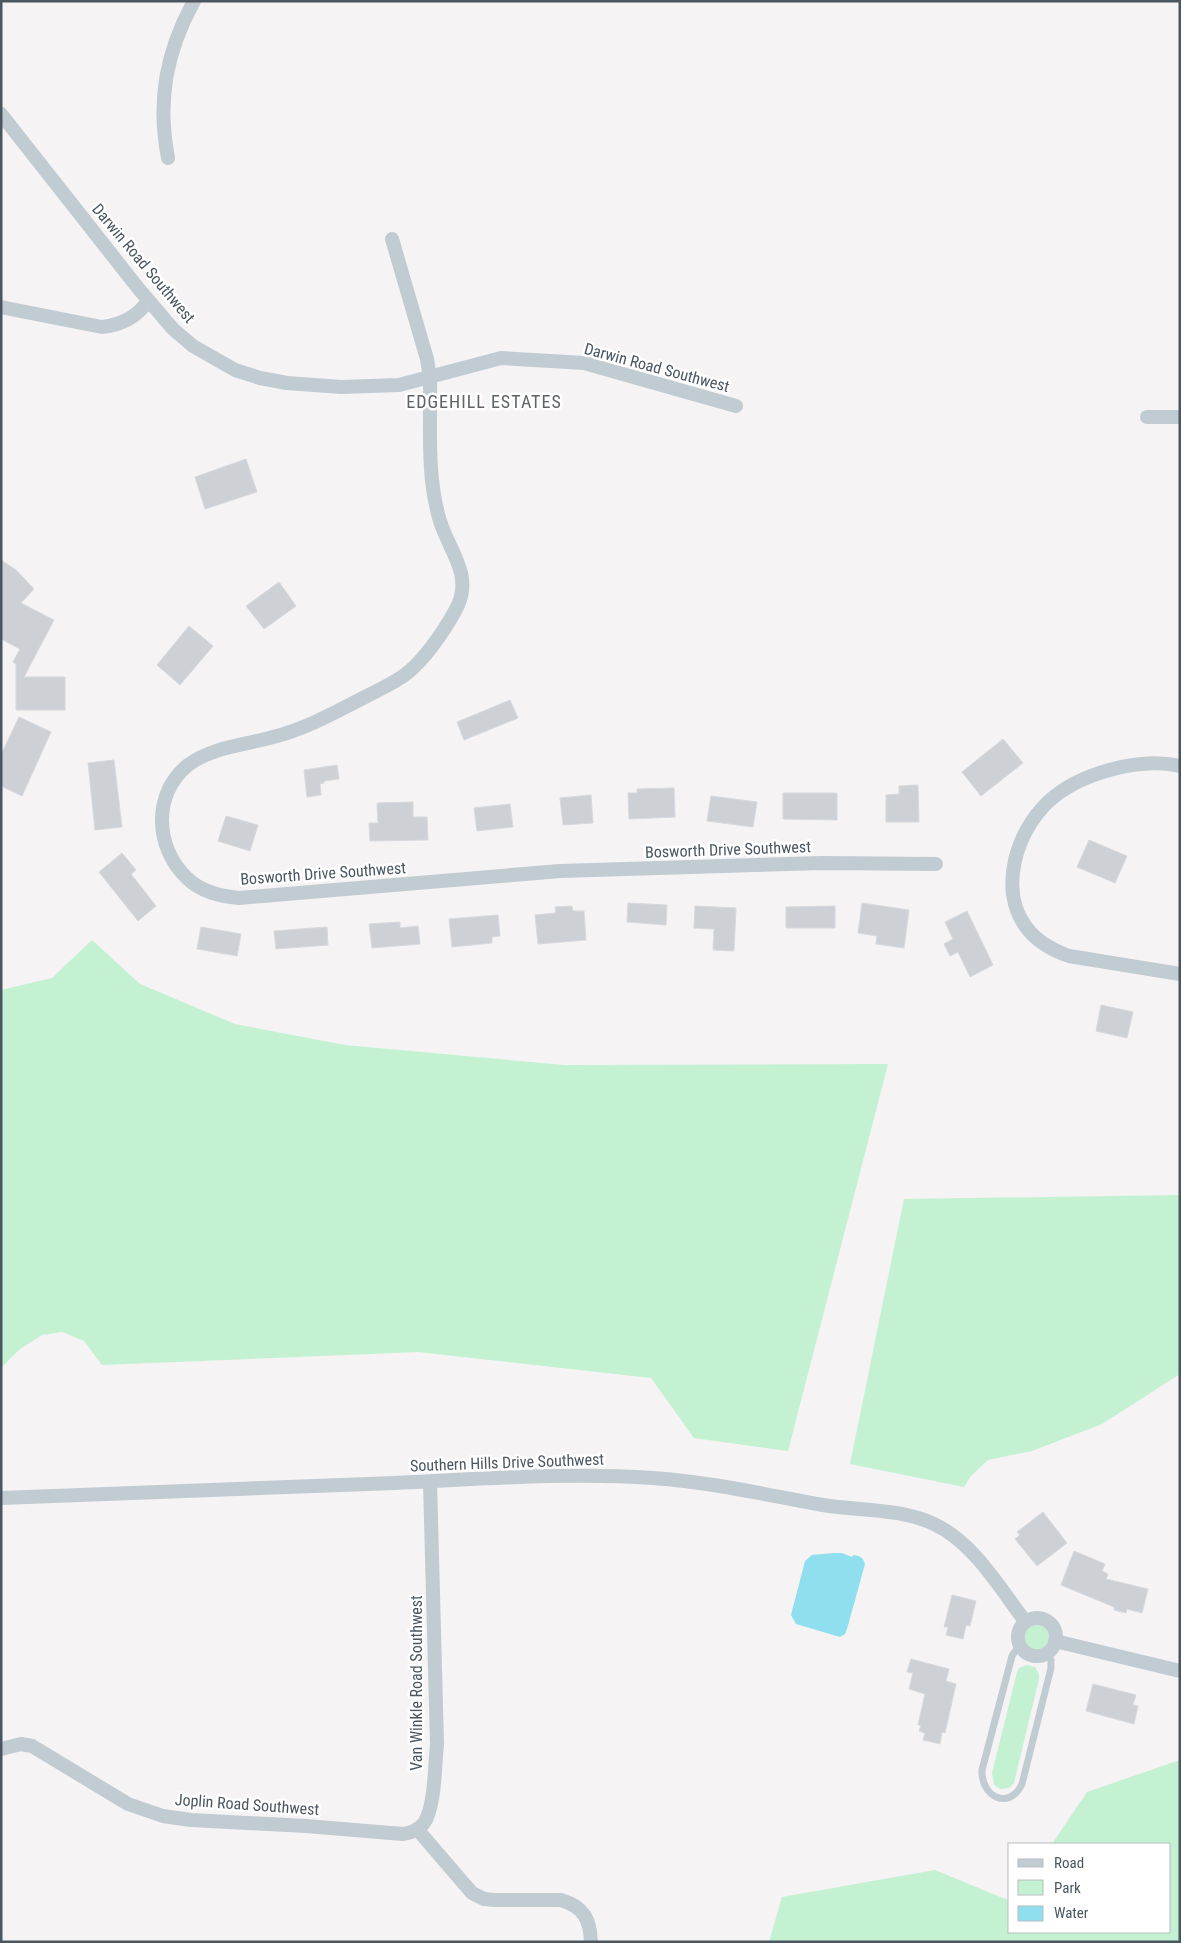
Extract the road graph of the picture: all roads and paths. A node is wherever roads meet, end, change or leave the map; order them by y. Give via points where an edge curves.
1 (194, 1) edge
2 (1, 114) edge
3 (168, 158) dead end
4 (392, 239) dead end
5 (148, 300) junction
6 (1, 308) edge
7 (430, 378) junction
8 (736, 406) dead end
9 (1147, 417) dead end
10 (1180, 417) edge
11 (1180, 766) edge
12 (936, 864) dead end
13 (1180, 974) edge
14 (430, 1482) junction
15 (1, 1498) edge
16 (1026, 1621) junction
17 (1055, 1641) junction
18 (1020, 1647) junction
19 (1046, 1653) junction
20 (1180, 1671) edge
21 (1, 1748) edge
22 (417, 1830) junction
23 (591, 1942) edge

1 - 3 street via 172,48 167,68 164,137
2 - 5 street, Darwin Road Southwest
4 - 7 street, Bosworth Drive Southwest
5 - 6 street via 131,318 102,327
5 - 7 street, Darwin Road Southwest via 193,346 235,370 260,378 341,388 399,385
7 - 8 street, Darwin Road Southwest via 501,358 584,363
7 - 12 street, Bosworth Drive Southwest via 434,495 440,521 463,580 458,606 427,652 397,680 309,726 211,752 186,767 166,796 162,822 167,850 188,880 204,890 239,898 560,871
9 - 10 street
11 - 13 street via 1132,765 1100,774 1064,790 1048,802 1024,834 1015,860 1013,879 1019,916 1040,941 1054,950 1069,956
14 - 15 street, Southern Hills Drive Southwest
14 - 16 street, Southern Hills Drive Southwest via 570,1474 655,1478 726,1486 825,1505 918,1517 936,1524 966,1546
14 - 22 street, Van Winkle Road Southwest via 437,1744 428,1816
16 - 17 street via 1037,1618 1048,1622 1055,1632
16 - 18 street via 1018,1631
17 - 19 street
17 - 20 street
18 - 19 street via 1034,1655
18 - 19 lane via 1012,1656 982,1770 986,1790 1003,1799 1012,1797 1022,1784 1051,1668
21 - 22 street, Joplin Road Southwest via 21,1744 32,1746 128,1804 163,1816 403,1834
22 - 23 street via 472,1893 484,1899 561,1900 572,1904 588,1920

